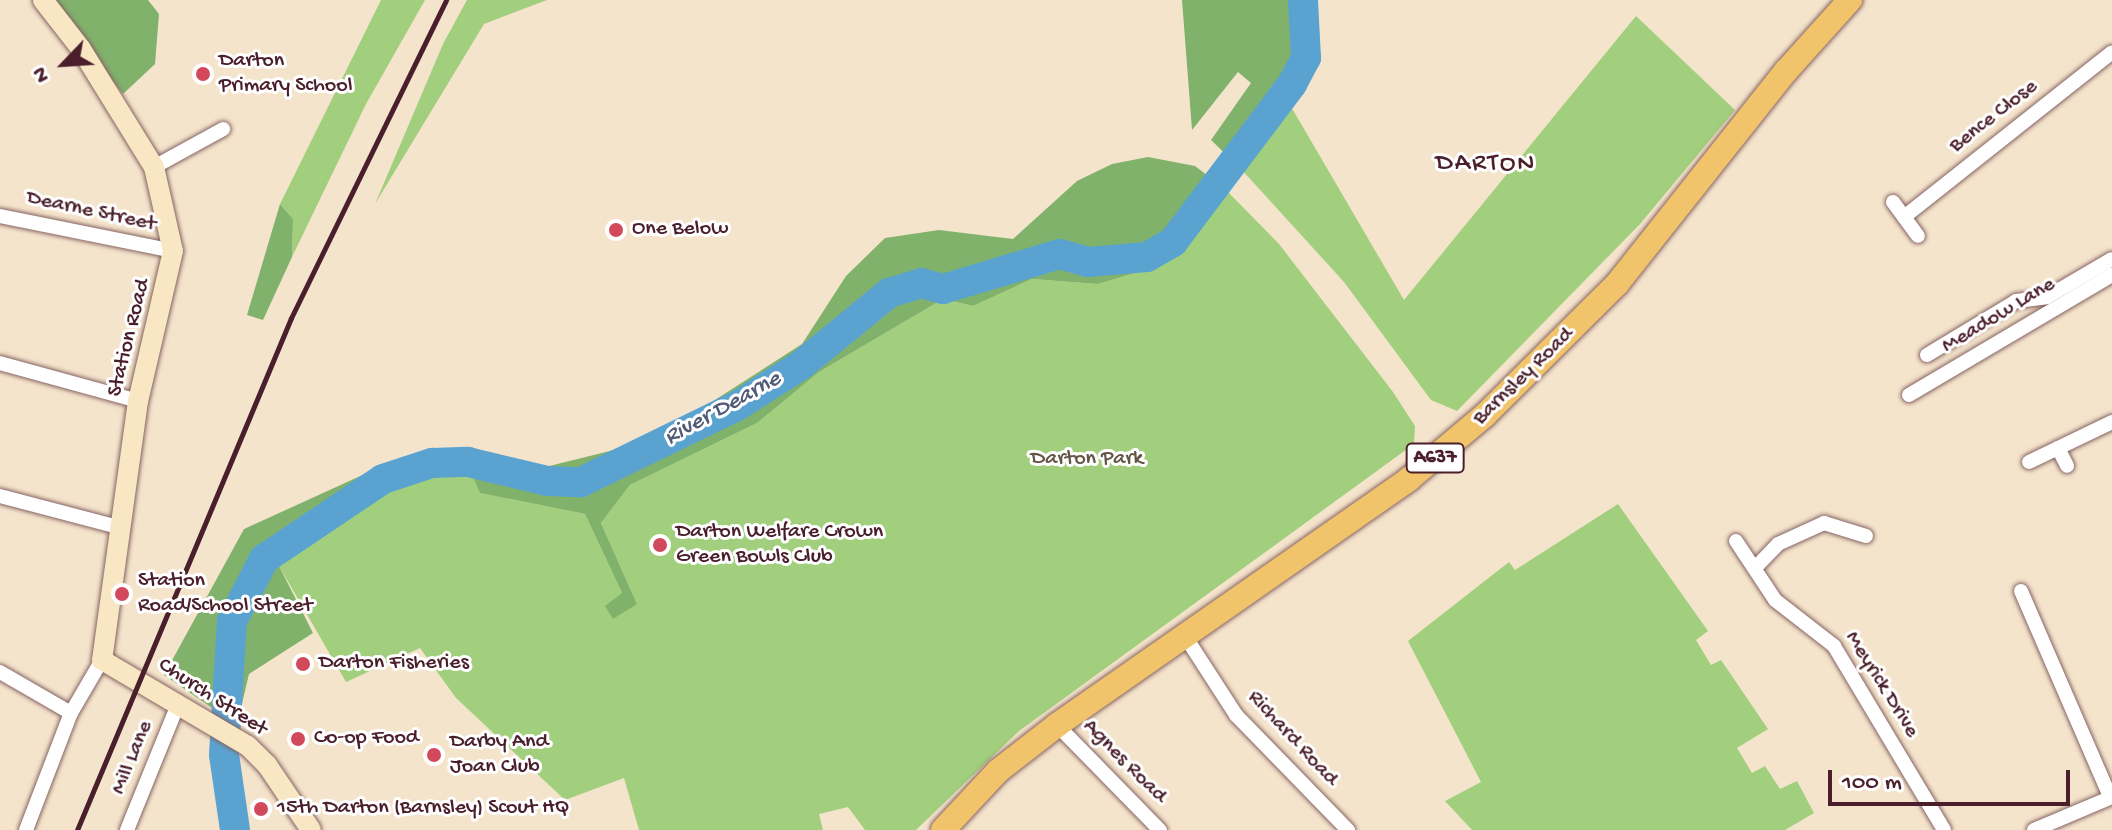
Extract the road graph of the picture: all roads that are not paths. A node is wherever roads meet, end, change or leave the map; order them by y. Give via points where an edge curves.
1 (43, 0) edge
2 (1850, 0) edge
3 (2112, 52) edge
4 (223, 129) dead end
5 (154, 167) junction
6 (1893, 202) dead end
7 (0, 216) edge
8 (1904, 217) junction
9 (1918, 236) dead end
10 (173, 251) junction
11 (2112, 259) edge
12 (2112, 275) edge
13 (1927, 355) dead end
14 (0, 363) edge
15 (1909, 395) dead end
16 (138, 401) junction
17 (2112, 422) edge
18 (2058, 448) junction
19 (2029, 462) dead end
20 (2067, 466) dead end
21 (0, 496) edge
22 (118, 527) junction
23 (1866, 536) dead end
24 (1736, 541) dead end
25 (1756, 567) junction
26 (2021, 591) dead end
27 (1183, 633) junction
28 (102, 660) junction
29 (0, 672) edge
30 (179, 702) junction
31 (71, 713) junction
32 (1057, 725) junction
33 (2111, 797) edge
34 (2072, 823) edge
35 (955, 825) edge
36 (26, 830) edge
37 (127, 830) edge
38 (311, 830) edge
39 (1160, 830) edge
40 (1348, 830) edge
41 (1944, 830) edge
42 (2034, 830) edge

1 - 5 main road, Station Road via 81,49
2 - 27 highway, Barnsley Road / A637 via 1786,71 1617,284 1485,415 1409,479
3 - 8 street, Bence Close
4 - 5 street
5 - 10 main road, Station Road
6 - 8 street
7 - 10 street, Dearne Street
8 - 9 street
10 - 16 main road, Station Road
11 - 13 street, Meadow Lane via 2047,297 2016,301
12 - 15 street, Meadow Lane
14 - 16 street
16 - 22 main road, Station Road
17 - 18 street
18 - 19 street
18 - 20 street
21 - 22 street
22 - 28 main road, Station Road
23 - 25 street via 1824,523 1778,544
24 - 25 street, Meyrick Drive
25 - 41 street, Meyrick Drive via 1775,600 1834,646
26 - 33 street
27 - 32 highway, Barnsley Road / A637
27 - 40 street, Richard Road via 1236,715
28 - 30 main road, Church Street
28 - 31 street, Station Road
29 - 31 street
30 - 37 street, Mill Lane
30 - 38 main road, Church Street via 267,765
31 - 36 street, Station Road
32 - 35 highway, Barnsley Road / A637 via 998,771
32 - 39 street, Agnes Road
33 - 34 street
34 - 42 street

